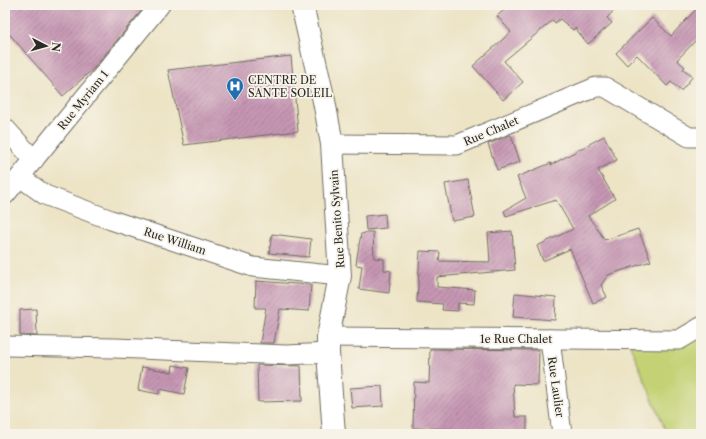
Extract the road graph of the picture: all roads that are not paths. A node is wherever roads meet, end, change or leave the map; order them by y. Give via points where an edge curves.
1 (160, 5) edge
2 (302, 5) edge
3 (5, 128) edge
4 (701, 137) edge
5 (332, 144) junction
6 (34, 160) junction
7 (20, 176) junction
8 (5, 195) edge
9 (340, 276) junction
10 (701, 327) edge
11 (550, 340) junction
12 (328, 345) junction
13 (5, 346) edge
14 (334, 434) edge
15 (562, 434) edge

1 - 6 street, Rue Myriam 1
2 - 5 main road, Rue Benito Sylvain
3 - 6 street
4 - 5 street, Rue Chalet via 689,137 605,87 596,87 457,145
5 - 9 main road, Rue Benito Sylvain
6 - 7 street, Rue Myriam 1
7 - 8 street, Rue Myriam 1
7 - 9 street, Rue William via 45,195 253,267
9 - 12 main road, Rue Benito Sylvain
10 - 11 street, 1e Rue Chalet via 680,340
11 - 12 street, 1e Rue Chalet
11 - 15 street, Rue Laulier
12 - 13 street, 1e Rue Chalet via 287,355
12 - 14 main road, Rue Benito Sylvain

